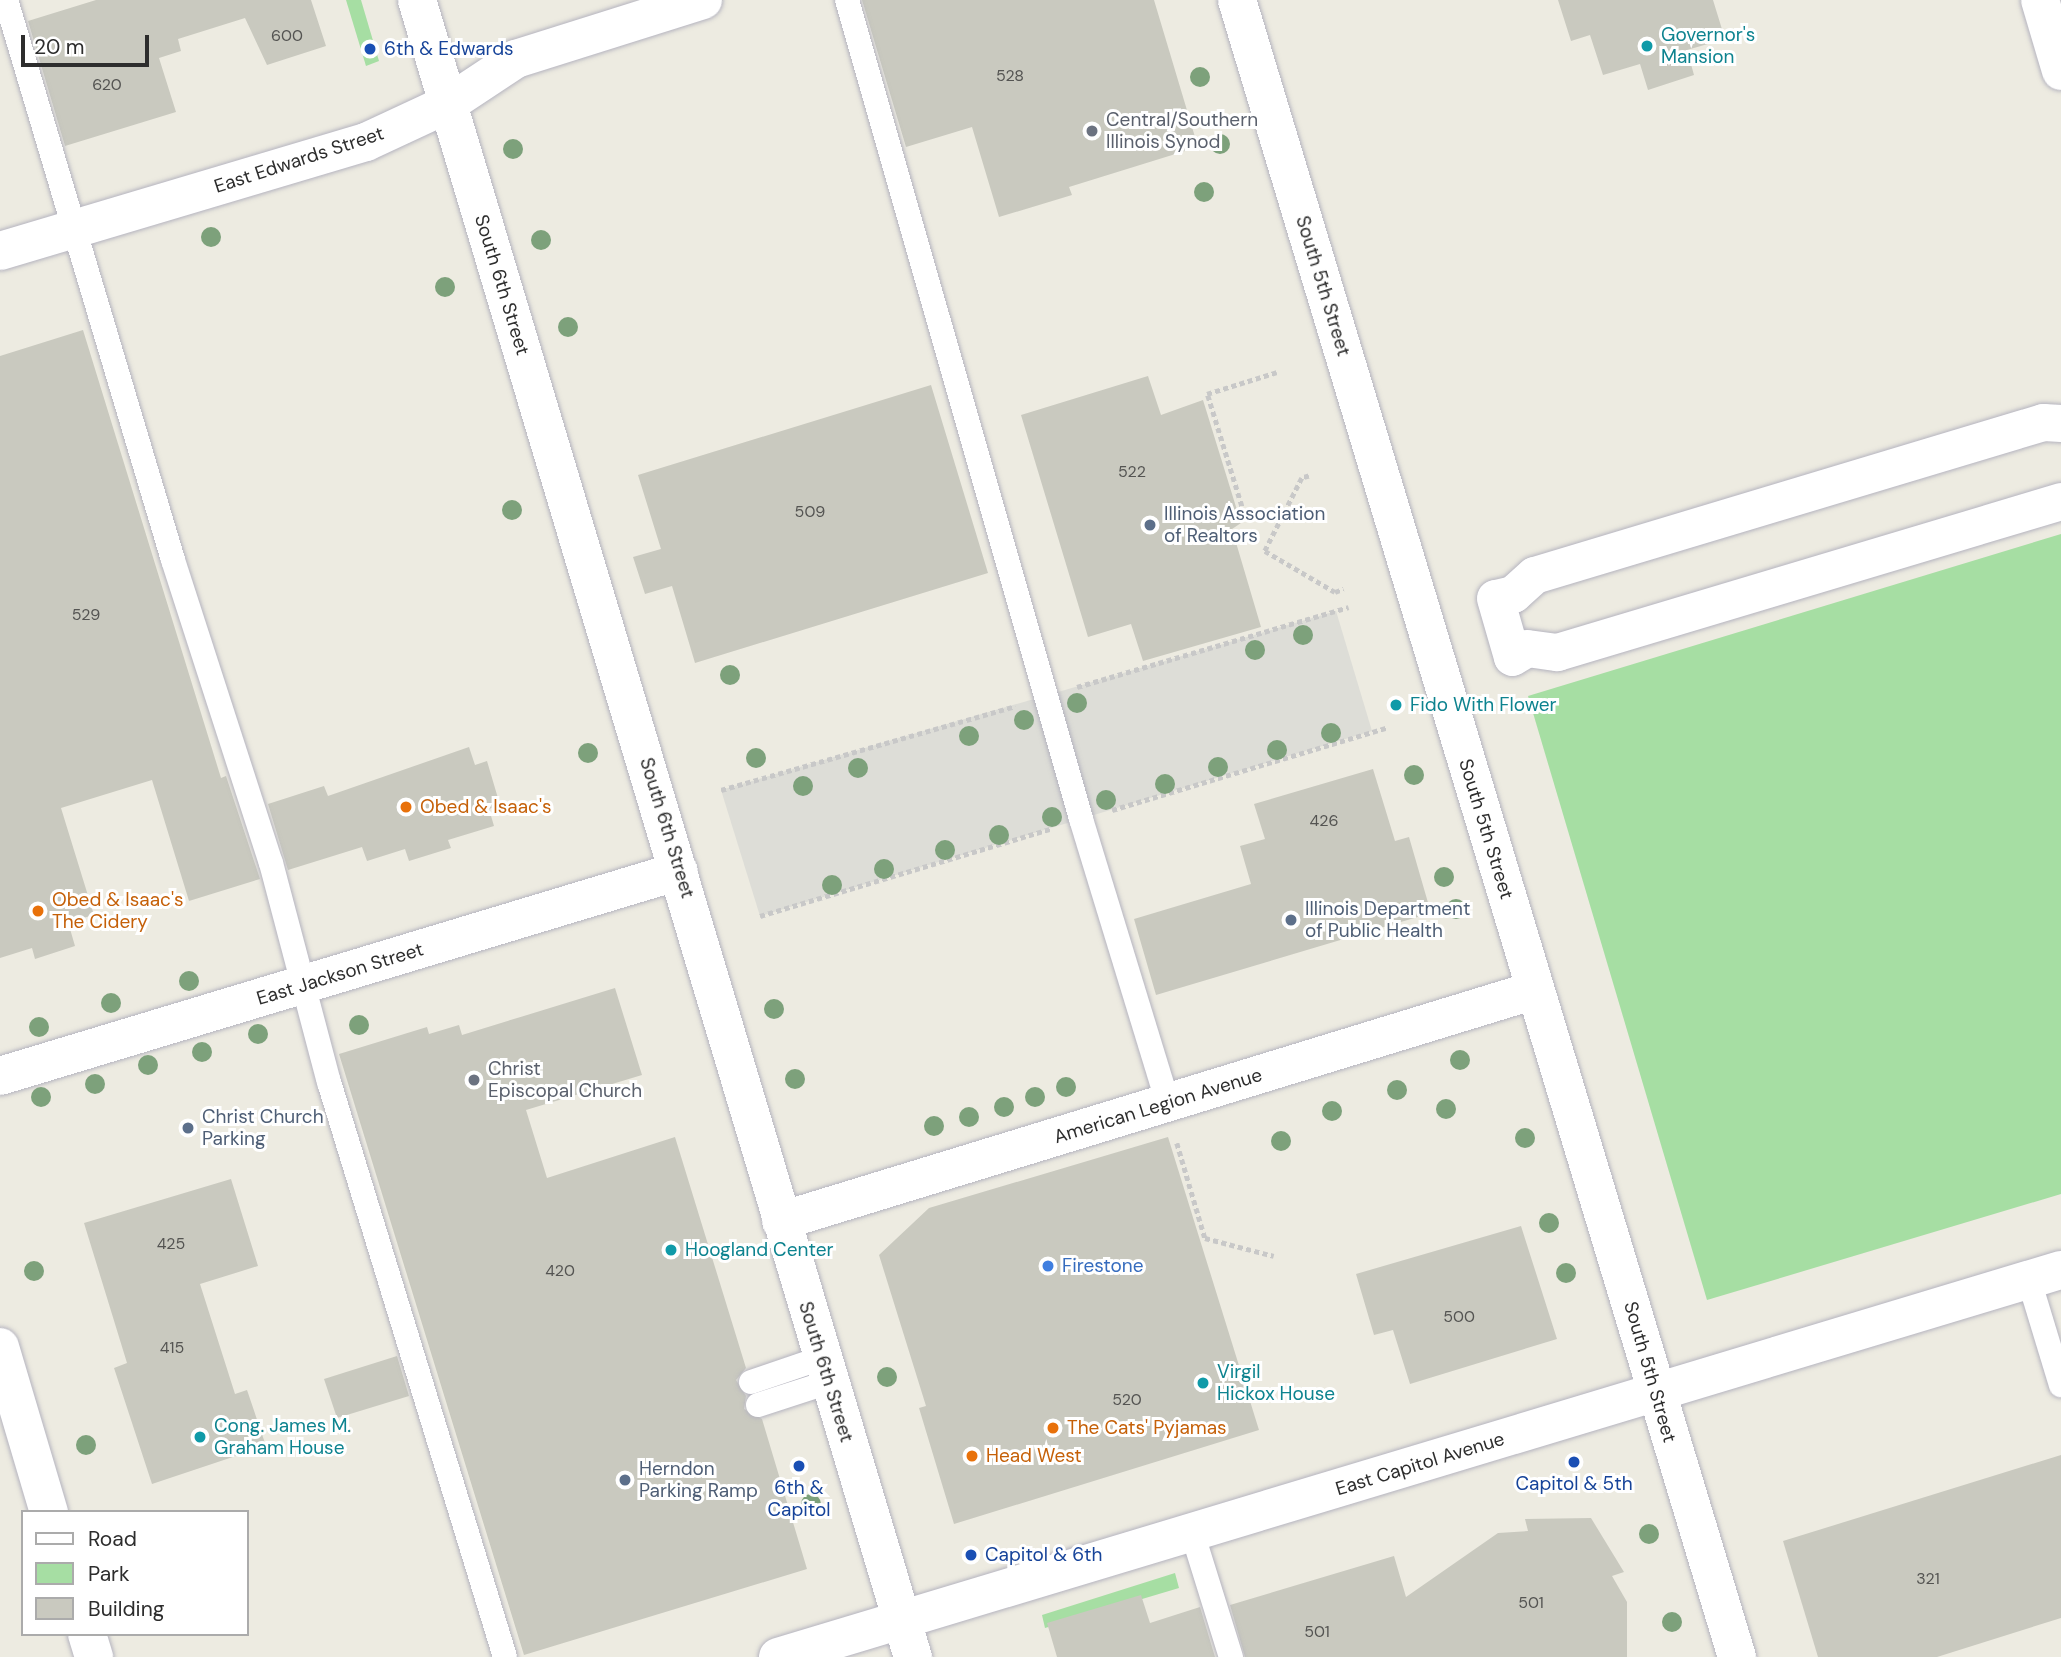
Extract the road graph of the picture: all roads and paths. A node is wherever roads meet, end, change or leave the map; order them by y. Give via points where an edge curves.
1 (6, 0) edge
2 (417, 0) edge
3 (703, 0) edge
4 (847, 0) edge
5 (1237, 0) edge
6 (2040, 0) edge
7 (2061, 71) edge
8 (448, 104) junction
9 (72, 229) junction
10 (0, 251) edge
11 (1277, 372) dead end
12 (2061, 423) edge
13 (1309, 477) dead end
14 (2061, 501) edge
15 (1244, 514) dead end
16 (1343, 589) dead end
17 (679, 871) junction
18 (306, 984) junction
19 (1535, 990) junction
20 (0, 1076) edge
21 (1170, 1116) junction
22 (781, 1221) junction
23 (1274, 1256) dead end
24 (2045, 1275) edge
25 (0, 1348) edge
26 (825, 1370) junction
27 (2061, 1385) edge
28 (1655, 1393) junction
29 (754, 1394) dead end
30 (48, 1510) edge
31 (1192, 1532) junction
32 (902, 1620) junction
33 (88, 1636) edge
34 (94, 1657) edge
35 (505, 1657) edge
36 (778, 1657) edge
37 (913, 1657) edge
38 (1231, 1657) edge
39 (1737, 1657) edge

1 - 9 lane
2 - 8 street, South 6th Street
3 - 8 street, East Edwards Street via 516,59
4 - 21 lane
5 - 19 street, South 5th Street
6 - 7 street
8 - 9 street, East Edwards Street via 366,142
8 - 17 street, South 6th Street
9 - 10 street, East Edwards Street
9 - 18 lane
11 - 15 path via 1207,394
12 - 14 street via 2043,422 1534,575 1513,594 1495,598 1513,657 1527,648 1557,652
13 - 16 path via 1302,478 1265,551 1335,592
17 - 18 street, East Jackson Street
17 - 22 street, South 6th Street
18 - 20 street, East Jackson Street
18 - 35 lane via 329,1082
19 - 21 street, American Legion Avenue
19 - 28 street, South 5th Street
21 - 22 street, American Legion Avenue
21 - 23 path via 1205,1238
22 - 26 street, South 6th Street
24 - 27 lane
24 - 28 street, East Capitol Avenue
25 - 30 street
26 - 29 lane
26 - 32 street, South 6th Street
28 - 31 street, East Capitol Avenue
28 - 39 street, South 5th Street
31 - 32 street, East Capitol Avenue
31 - 38 lane
32 - 36 street, East Capitol Avenue
32 - 37 street, South 6th Street
33 - 34 street

